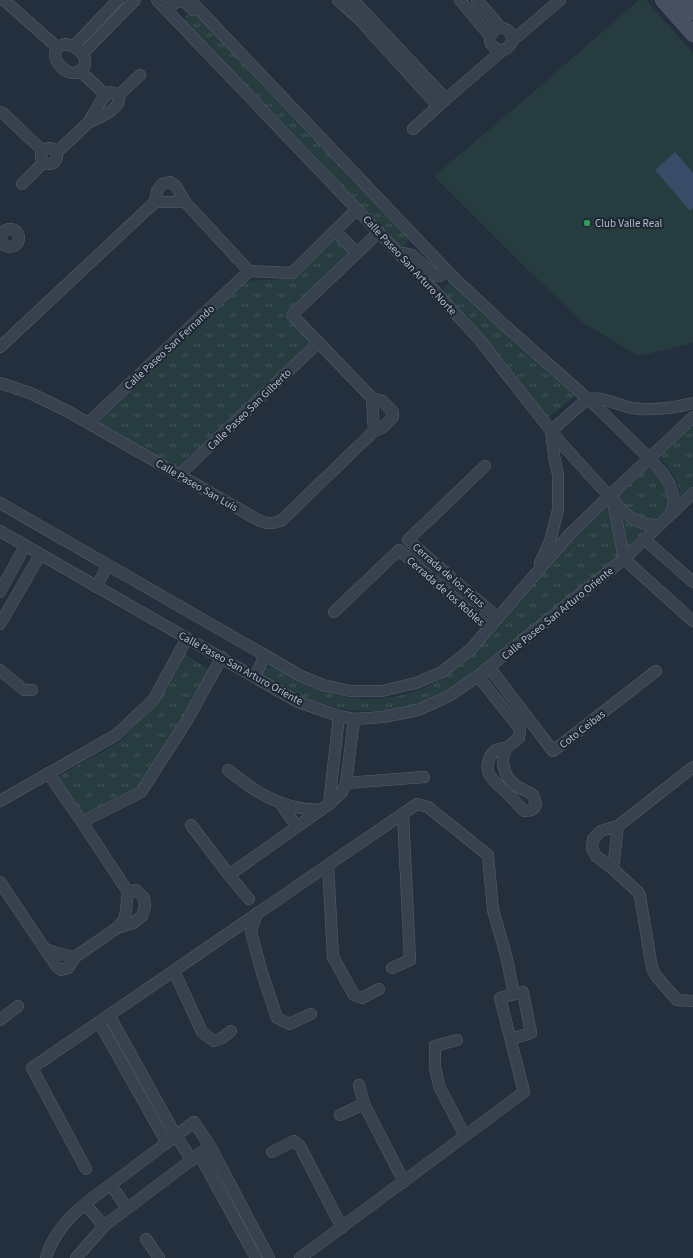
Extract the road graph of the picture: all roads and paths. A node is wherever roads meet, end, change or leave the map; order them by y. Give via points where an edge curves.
1 (4, 0) edge
2 (118, 0) edge
3 (136, 0) edge
4 (157, 0) edge
5 (190, 0) edge
6 (338, 0) edge
7 (354, 0) edge
8 (460, 0) edge
9 (477, 0) edge
10 (560, 0) edge
11 (663, 0) edge
12 (682, 0) edge
13 (168, 10) junction
14 (693, 12) edge
15 (214, 25) junction
16 (373, 28) junction
17 (501, 28) junction
18 (693, 34) edge
19 (490, 36) junction
20 (512, 41) junction
21 (74, 46) junction
22 (58, 48) junction
23 (502, 50) junction
24 (82, 54) junction
25 (80, 71) junction
26 (140, 75) dead end
27 (106, 95) junction
28 (118, 96) junction
29 (442, 102) junction
30 (1, 110) edge
31 (88, 123) junction
32 (413, 129) dead end
33 (42, 151) junction
34 (56, 153) junction
35 (43, 163) junction
36 (22, 184) dead end
37 (155, 202) junction
38 (185, 202) junction
39 (357, 209) junction
40 (2, 229) edge
41 (335, 231) junction
42 (379, 232) junction
43 (3, 249) edge
44 (357, 253) junction
45 (399, 253) junction
46 (446, 270) junction
47 (249, 271) junction
48 (318, 342) junction
49 (0, 348) edge
50 (0, 383) edge
51 (372, 398) junction
52 (587, 399) junction
53 (693, 403) edge
54 (693, 417) edge
55 (88, 423) junction
56 (374, 431) junction
57 (551, 432) junction
58 (649, 458) junction
59 (485, 466) dead end
60 (179, 475) junction
61 (693, 492) edge
62 (610, 498) junction
63 (0, 503) edge
64 (671, 513) junction
65 (659, 525) junction
66 (0, 531) edge
67 (644, 539) junction
68 (25, 546) junction
69 (40, 555) junction
70 (624, 560) junction
71 (108, 565) junction
72 (536, 573) junction
73 (693, 582) edge
74 (96, 587) junction
75 (0, 592) edge
76 (334, 612) dead end
77 (498, 618) junction
78 (693, 621) edge
79 (0, 624) edge
80 (489, 628) junction
81 (187, 638) junction
82 (265, 655) junction
83 (222, 657) junction
84 (489, 668) junction
85 (0, 670) edge
86 (656, 671) dead end
87 (255, 676) junction
88 (478, 676) junction
89 (32, 690) dead end
90 (339, 716) junction
91 (354, 719) junction
92 (507, 748) junction
93 (228, 770) dead end
94 (691, 771) edge
95 (48, 773) junction
96 (424, 777) dead end
97 (346, 782) junction
98 (0, 801) edge
99 (281, 804) junction
100 (325, 807) junction
101 (403, 814) junction
102 (82, 822) junction
103 (191, 825) dead end
104 (618, 826) junction
105 (296, 827) junction
106 (328, 865) junction
107 (613, 869) junction
108 (229, 875) junction
109 (0, 882) edge
110 (128, 892) junction
111 (249, 899) dead end
112 (258, 913) junction
113 (117, 928) junction
114 (251, 932) junction
115 (217, 940) junction
116 (392, 968) dead end
117 (174, 971) junction
118 (379, 989) dead end
119 (514, 994) junction
120 (693, 1001) edge
121 (18, 1006) dead end
122 (311, 1014) dead end
123 (110, 1015) junction
124 (0, 1020) edge
125 (99, 1022) junction
126 (231, 1031) dead end
127 (511, 1039) junction
128 (457, 1040) dead end
129 (359, 1085) dead end
130 (364, 1104) junction
131 (340, 1114) dead end
132 (465, 1136) junction
133 (171, 1140) junction
134 (210, 1146) junction
135 (272, 1152) dead end
136 (195, 1157) junction
137 (86, 1169) dead end
138 (404, 1182) junction
139 (111, 1185) junction
140 (85, 1204) junction
141 (127, 1208) junction
142 (104, 1226) junction
143 (342, 1228) junction
144 (146, 1239) dead end
145 (46, 1258) edge
146 (76, 1258) edge
147 (159, 1258) edge
148 (256, 1258) edge
149 (269, 1258) edge
150 (300, 1258) edge

1 - 22 street
2 - 21 street
3 - 24 street
4 - 13 street, Calle Paseo San Arturo Norte
5 - 15 street, Calle Paseo San Arturo Norte
6 - 16 street
7 - 16 street
8 - 19 street
9 - 17 street
10 - 20 street
11 - 18 main road
12 - 14 main road
13 - 15 street via 176,1 185,2 208,24
13 - 39 street, Calle Paseo San Arturo Norte
15 - 46 street, Calle Paseo San Arturo Norte
16 - 29 street
17 - 19 street via 494,30
17 - 20 street via 510,32
19 - 23 street via 493,46
20 - 23 street
21 - 22 street via 66,44
21 - 24 street
22 - 25 street via 56,59 62,68 71,73
23 - 29 street
24 - 25 street via 85,63
25 - 27 street
26 - 28 street
27 - 28 street via 110,92
27 - 31 street
28 - 31 street via 119,103 116,107
29 - 32 street
30 - 33 street
31 - 34 street
33 - 34 street via 48,148
33 - 35 street via 40,157
34 - 35 street via 56,159 52,164
35 - 36 street
37 - 38 street
37 - 38 street via 157,191 162,184 170,182 176,186
37 - 49 street
38 - 47 street
39 - 41 street
39 - 42 street, Calle Paseo San Arturo Norte
40 - 43 street
40 - 43 street via 13,229 19,237 15,246
41 - 44 street
41 - 47 street via 292,272
42 - 44 street, Calle Paseo San Luis
42 - 45 street, Calle Paseo San Arturo Norte
44 - 48 street, Calle Paseo San Luis via 292,315
45 - 46 street via 412,256 435,275 440,276
45 - 57 street, Calle Paseo San Arturo Norte via 478,339
46 - 52 street, Calle Paseo San Arturo Norte
47 - 55 street, Calle Paseo San Fernando
48 - 51 street, Calle Paseo San Luis
48 - 60 street, Calle Paseo San Gilberto
50 - 55 street, Calle Paseo San Luis via 30,393
51 - 56 street
51 - 56 street, Calle Paseo San Luis via 382,401 394,414 392,420
52 - 53 street via 602,399 619,405 646,409
52 - 57 street
52 - 58 street, Calle Paseo San Arturo Norte
54 - 58 street, Calle Paseo San Arturo Oriente
55 - 60 street, Calle Paseo San Luis
56 - 60 street, Calle Paseo San Luis via 282,520 272,523 260,521
57 - 62 street, Calle Paseo San Arturo Norte
57 - 72 street, Calle Paseo San Arturo Oriente via 558,474 558,510 550,541
58 - 62 street, Calle Paseo San Arturo Oriente
58 - 64 street, Calle Paseo San Arturo Norte via 670,483 674,504
59 - 77 street, Cerrada de los Ficus via 408,540
61 - 64 street, Calle Paseo San Arturo Oriente
62 - 65 street, Calle Paseo San Arturo Norte via 638,522
62 - 70 street
62 - 72 street, Calle Paseo San Arturo Oriente via 569,535
63 - 71 street, Calle Paseo San Arturo Oriente
64 - 65 street, Calle Paseo San Arturo Oriente
65 - 67 street, Calle Paseo San Arturo Oriente
66 - 68 street, Calle Paseo San Arturo Oriente
67 - 70 street, Calle Paseo San Arturo Oriente
67 - 73 street
68 - 69 street, Calle Paseo San Arturo Oriente
68 - 75 street
69 - 74 street, Calle Paseo San Arturo Oriente
69 - 79 street
70 - 78 street
70 - 84 street, Calle Paseo San Arturo Oriente
71 - 74 street
71 - 82 street, Calle Paseo San Arturo Oriente
72 - 77 street, Calle Paseo San Arturo Oriente
74 - 81 street, Calle Paseo San Arturo Oriente
76 - 80 street, Cerrada de los Robles via 399,550
77 - 80 street, Calle Paseo San Arturo Oriente
80 - 82 street, Calle Paseo San Arturo Oriente via 471,649 442,672 416,683 382,691 350,691 323,685 301,676
81 - 83 street, Calle Paseo San Arturo Oriente
81 - 95 street via 154,699 116,735
82 - 87 street
83 - 87 street, Calle Paseo San Arturo Oriente
83 - 102 street via 186,722 141,792
84 - 86 street, Coto Ceibas via 553,751
84 - 88 street, Calle Paseo San Arturo Oriente
85 - 89 street via 24,690
87 - 90 street, Calle Paseo San Arturo Oriente via 298,702
88 - 91 street, Calle Paseo San Arturo Oriente via 449,696 418,710
88 - 92 street via 520,730 519,738
90 - 91 street, Calle Paseo San Arturo Oriente
90 - 100 street
91 - 97 street
92 - 92 street via 494,751 487,770 490,778 524,811 530,811 536,804 534,795 513,783 504,770 503,760
93 - 99 street
94 - 104 street
95 - 98 street
95 - 102 street
96 - 97 street
97 - 100 street via 342,792
99 - 100 street via 298,808
99 - 105 street
100 - 105 street
101 - 106 street
101 - 116 street via 410,960
101 - 119 street via 417,804 428,807 488,855 493,910
102 - 110 street
103 - 108 street
104 - 107 street
104 - 107 street via 601,831 592,843 596,856
105 - 108 street
106 - 112 street
106 - 118 street via 333,956 354,995 362,998
107 - 120 street via 640,896 652,968 656,976 677,1000
108 - 111 street
109 - 113 street via 57,967 62,970 68,968 75,957
110 - 113 street via 125,918
110 - 113 street via 136,890 144,898 145,907 142,916 133,923
112 - 114 street
112 - 115 street
114 - 115 street
114 - 122 street via 277,1018 289,1024
115 - 117 street
117 - 123 street
117 - 126 street via 202,1032 214,1041
119 - 127 street via 500,998
119 - 127 street via 523,992 531,1033
121 - 124 street
123 - 125 street
123 - 133 street
125 - 133 street
125 - 137 street via 32,1068
127 - 132 street via 524,1092
128 - 132 street via 435,1046 435,1067 439,1086
129 - 130 street
130 - 131 street
130 - 138 street
132 - 138 street
133 - 134 street via 194,1122
133 - 136 street
133 - 139 street
134 - 136 street
134 - 149 street
135 - 143 street via 294,1141 300,1146
136 - 141 street
136 - 148 street
138 - 143 street
139 - 140 street
139 - 141 street
140 - 142 street
140 - 145 street via 68,1220 55,1238
141 - 142 street
142 - 146 street
143 - 150 street
144 - 147 street

